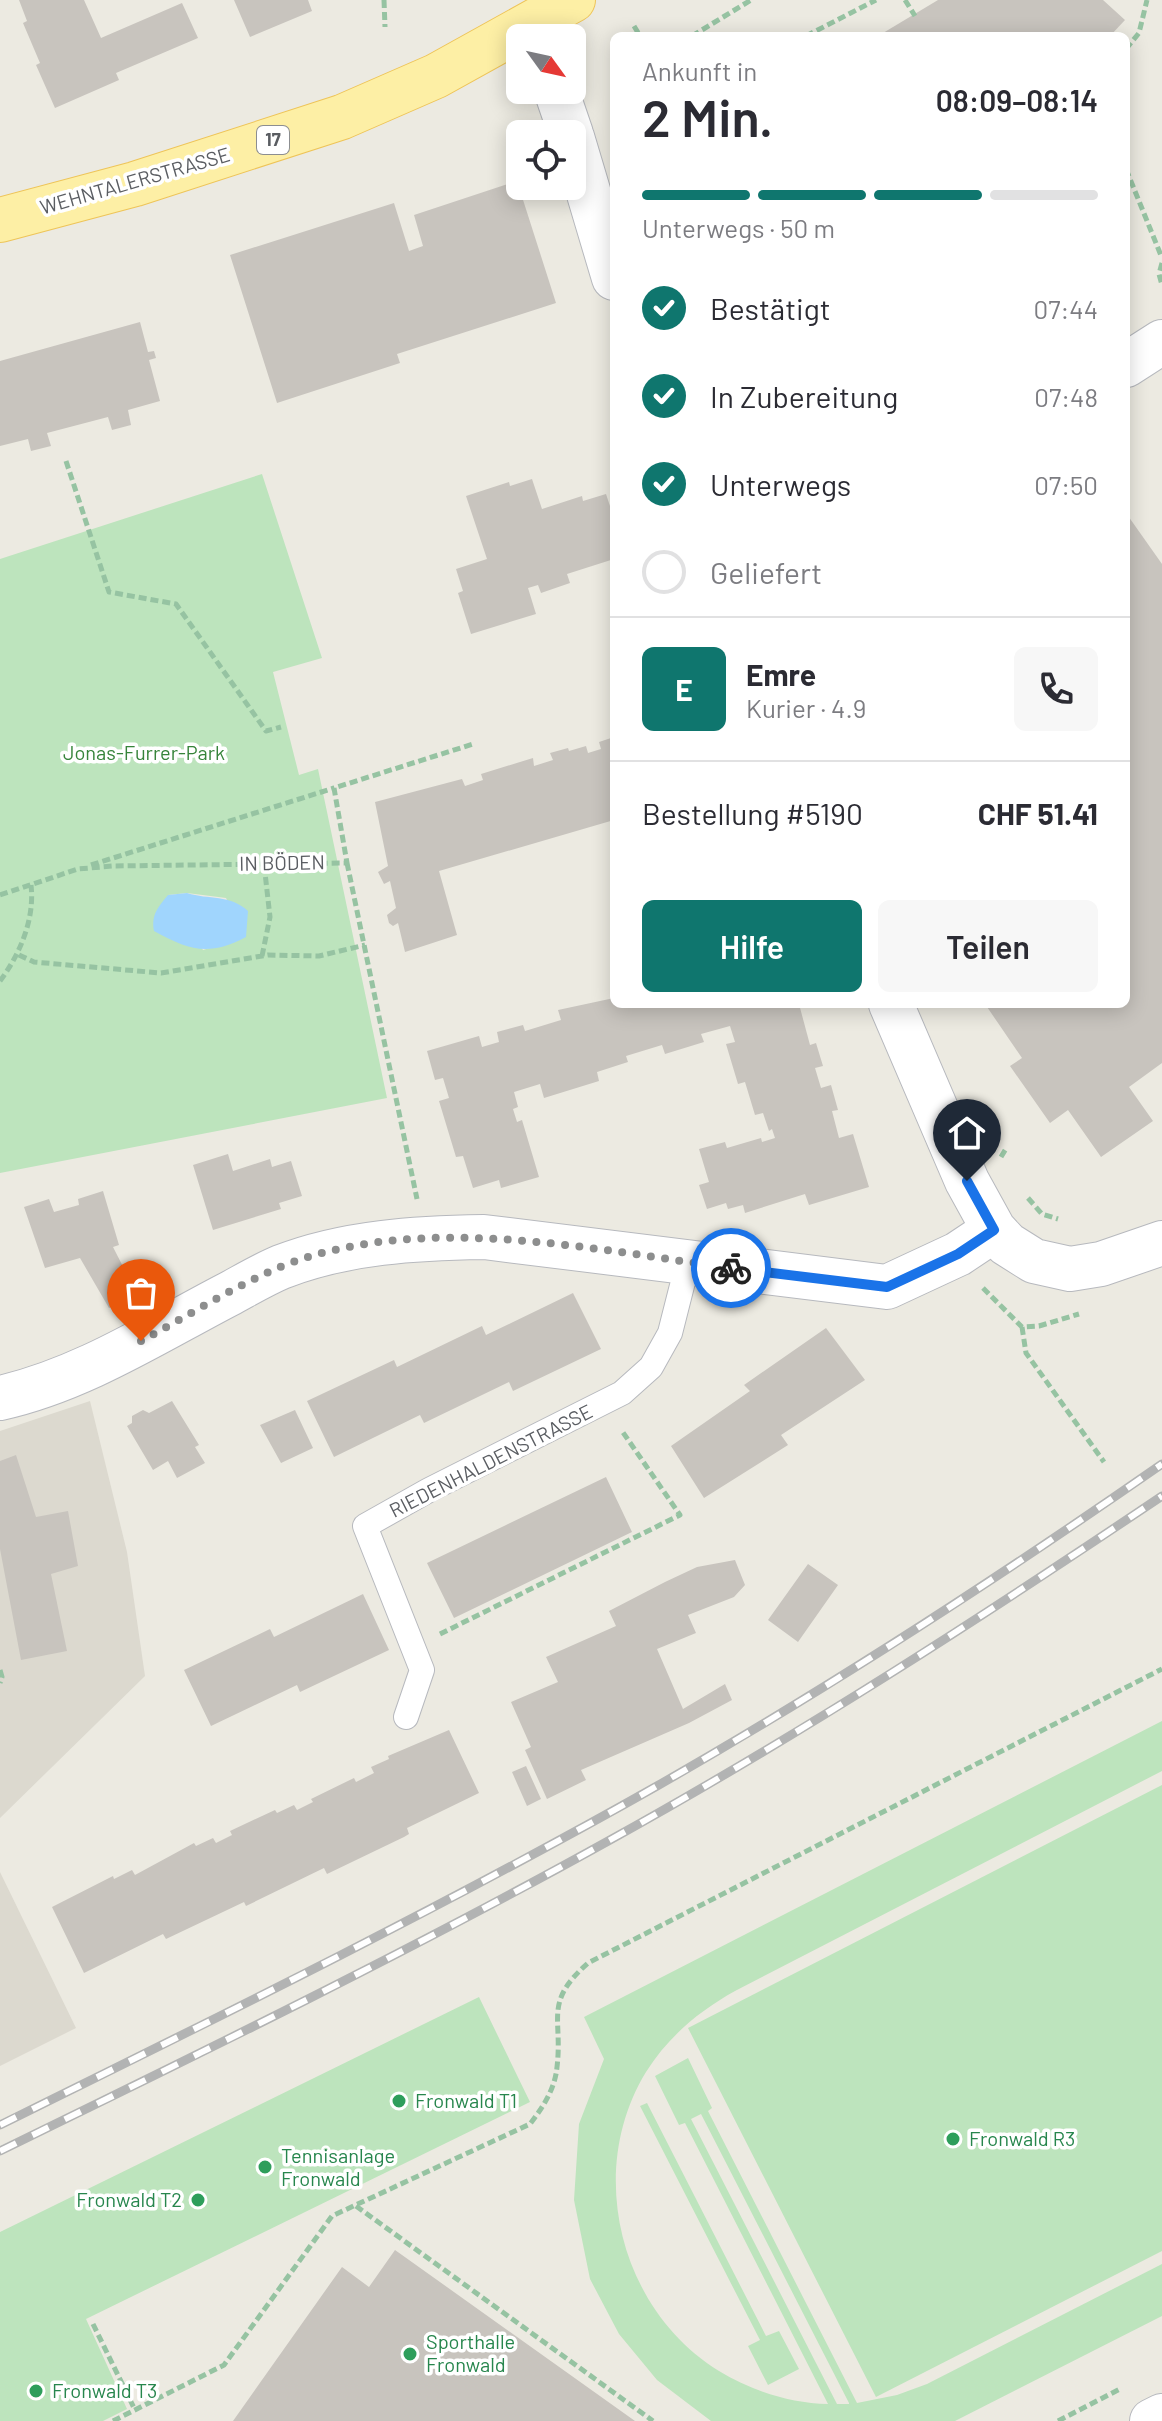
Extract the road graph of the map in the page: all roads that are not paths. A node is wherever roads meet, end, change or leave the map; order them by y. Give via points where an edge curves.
1 (573, 0) edge
2 (535, 21) edge
3 (586, 183) edge
4 (0, 220) edge
5 (610, 264) edge
6 (1162, 342) edge
7 (1130, 362) edge
8 (893, 1008) edge
9 (994, 1230) junction
10 (1162, 1243) edge
11 (688, 1262) junction
12 (0, 1398) edge
13 (406, 1717) dead end
14 (1162, 2416) edge
15 (1152, 2421) edge

1 - 2 main road, WEHNTALERSTRASSE / 17
2 - 4 main road, WEHNTALERSTRASSE / 17 via 436,76 342,117 135,184
3 - 5 street
6 - 7 street
8 - 9 street via 967,1181
9 - 10 street via 1021,1255 1070,1269
9 - 11 street via 958,1254 887,1287
11 - 12 street via 484,1237 356,1246 281,1267 120,1352
11 - 13 lane, RIEDENHALDENSTRASSE via 670,1333 651,1367 622,1393 365,1526 422,1670
14 - 15 street

